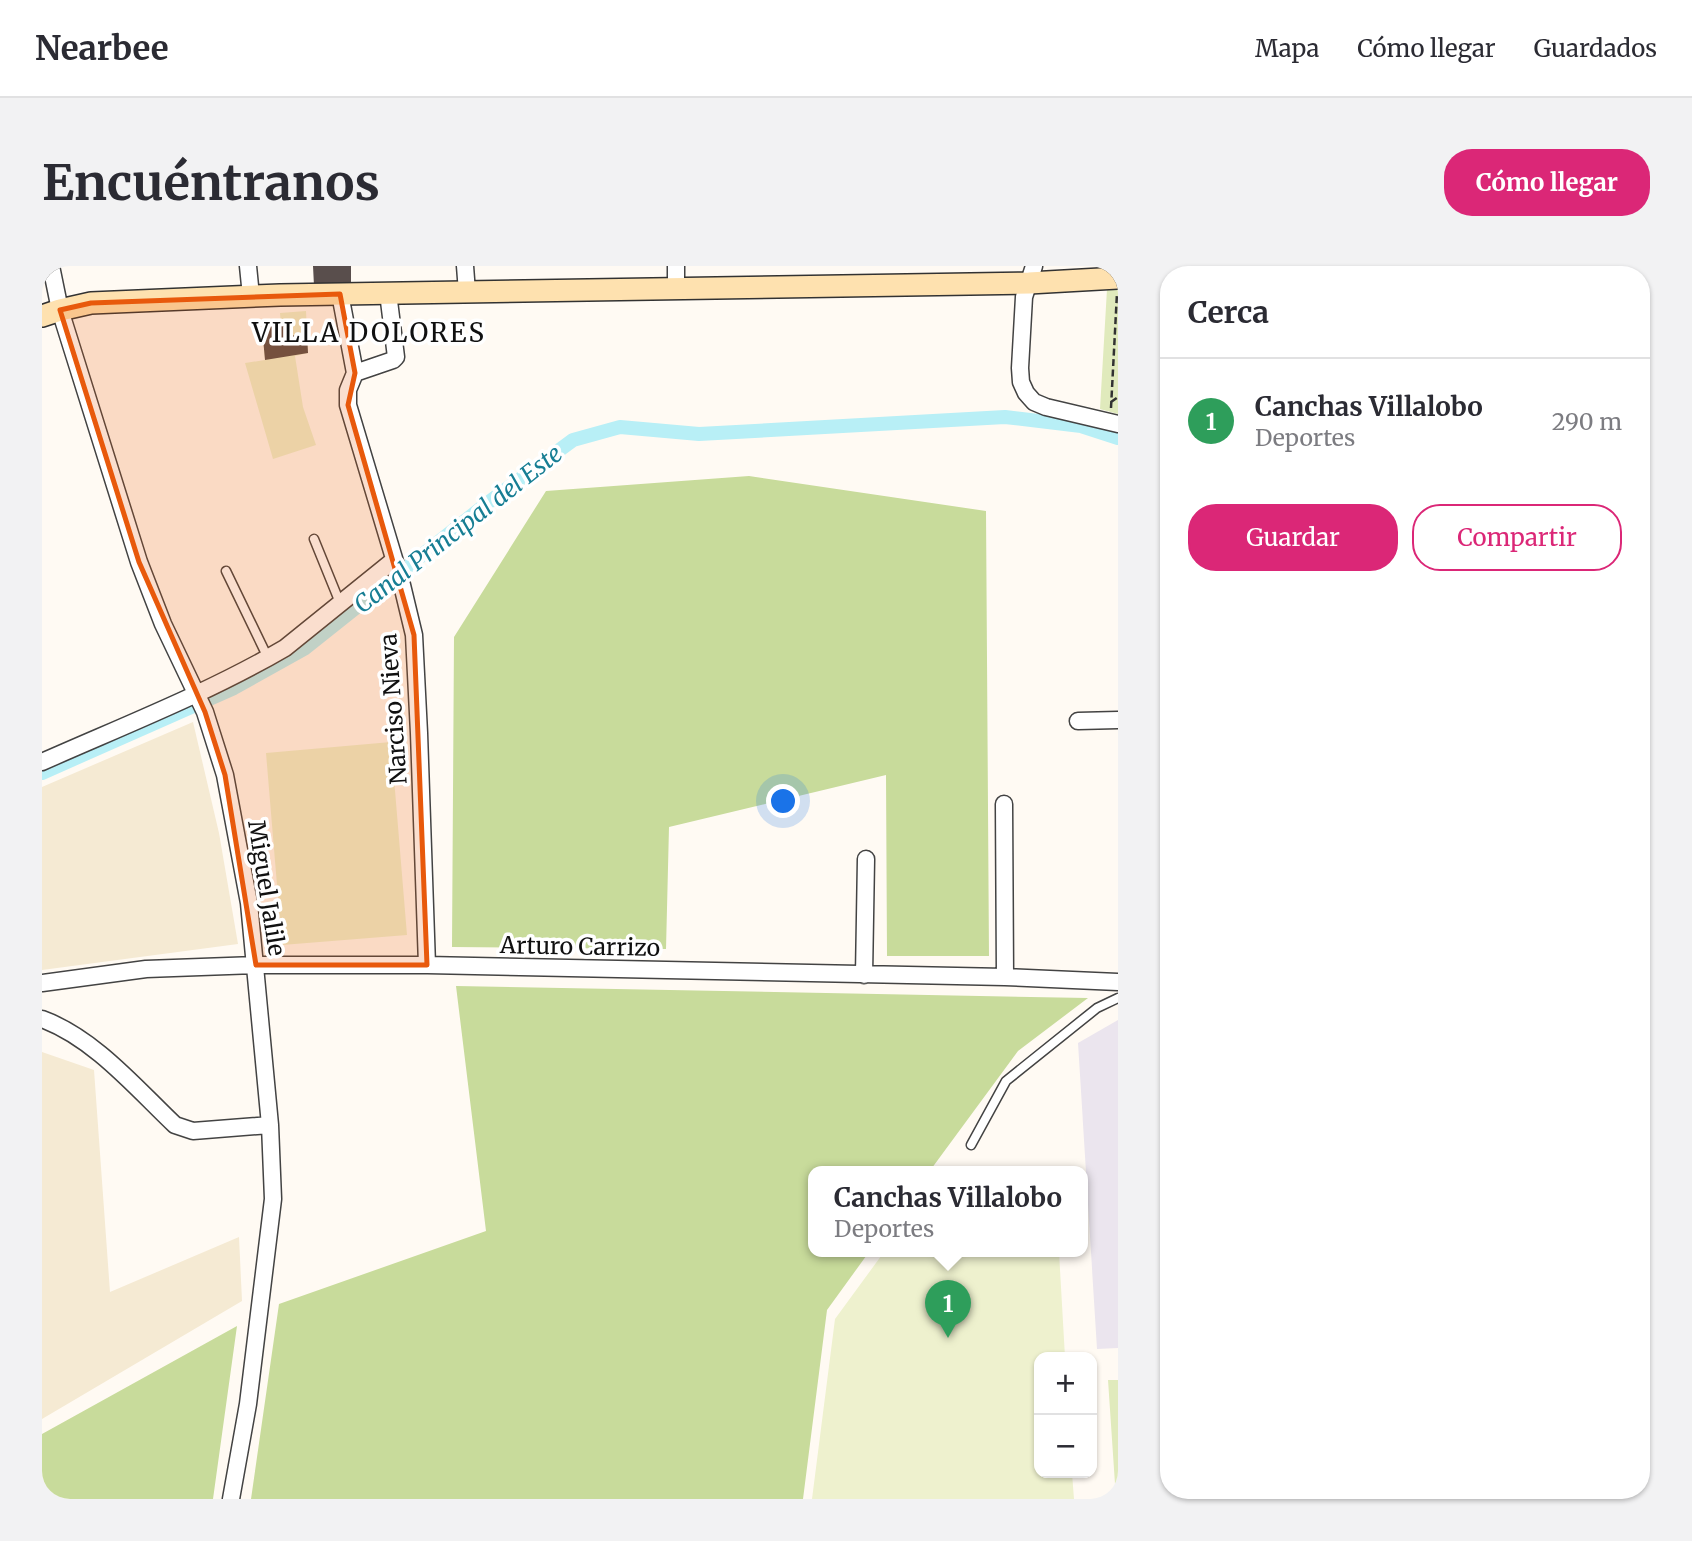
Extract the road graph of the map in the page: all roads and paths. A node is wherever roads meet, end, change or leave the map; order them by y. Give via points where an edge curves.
1 (51, 266) edge
2 (248, 266) edge
3 (465, 266) edge
4 (676, 266) edge
5 (1031, 274) edge
6 (1118, 278) edge
7 (676, 289) junction
8 (467, 292) junction
9 (388, 293) junction
10 (340, 294) junction
11 (251, 296) junction
12 (51, 313) edge
13 (1116, 346) edge
14 (355, 373) junction
15 (1118, 397) edge
16 (1111, 402) junction
17 (1114, 423) edge
18 (314, 539) dead end
19 (394, 560) junction
20 (226, 571) dead end
21 (340, 603) junction
22 (268, 658) junction
23 (197, 693) junction
24 (1118, 720) edge
25 (1078, 721) dead end
26 (42, 762) edge
27 (1004, 804) dead end
28 (866, 859) dead end
29 (256, 965) junction
30 (427, 965) junction
31 (864, 975) junction
32 (1005, 977) junction
33 (1118, 982) edge
34 (42, 983) edge
35 (1118, 998) edge
36 (42, 1019) edge
37 (270, 1125) junction
38 (971, 1145) dead end
39 (231, 1499) edge

1 - 12 street, Miguel Jalile
2 - 11 street
3 - 8 street
4 - 7 street
5 - 6 street
5 - 7 street
5 - 17 street via 1024,298 1020,368 1026,393 1046,407
6 - 13 path
7 - 8 street
8 - 9 street
9 - 10 street
9 - 14 street via 396,357
10 - 11 street
10 - 14 street, Narciso Nieva
11 - 12 street via 91,303
12 - 23 street, Miguel Jalile via 139,562
13 - 16 path
14 - 19 street, Narciso Nieva via 348,405
15 - 16 path
16 - 17 path
18 - 21 lane
19 - 21 street
19 - 30 street, Narciso Nieva via 414,635
20 - 22 lane
21 - 22 street
22 - 23 street
23 - 26 street
23 - 29 street, Miguel Jalile via 225,775
24 - 25 street
27 - 32 street
28 - 31 street
29 - 30 street, Arturo Carrizo
29 - 34 street, Arturo Carrizo via 146,969
29 - 37 street, Miguel Jalile
30 - 31 street, Arturo Carrizo
31 - 32 street, Arturo Carrizo
32 - 33 street, Arturo Carrizo
35 - 38 lane via 1097,1008 1006,1081
36 - 37 street via 86,1042 175,1125 193,1131
37 - 39 street, Miguel Jalile via 273,1199 248,1404

